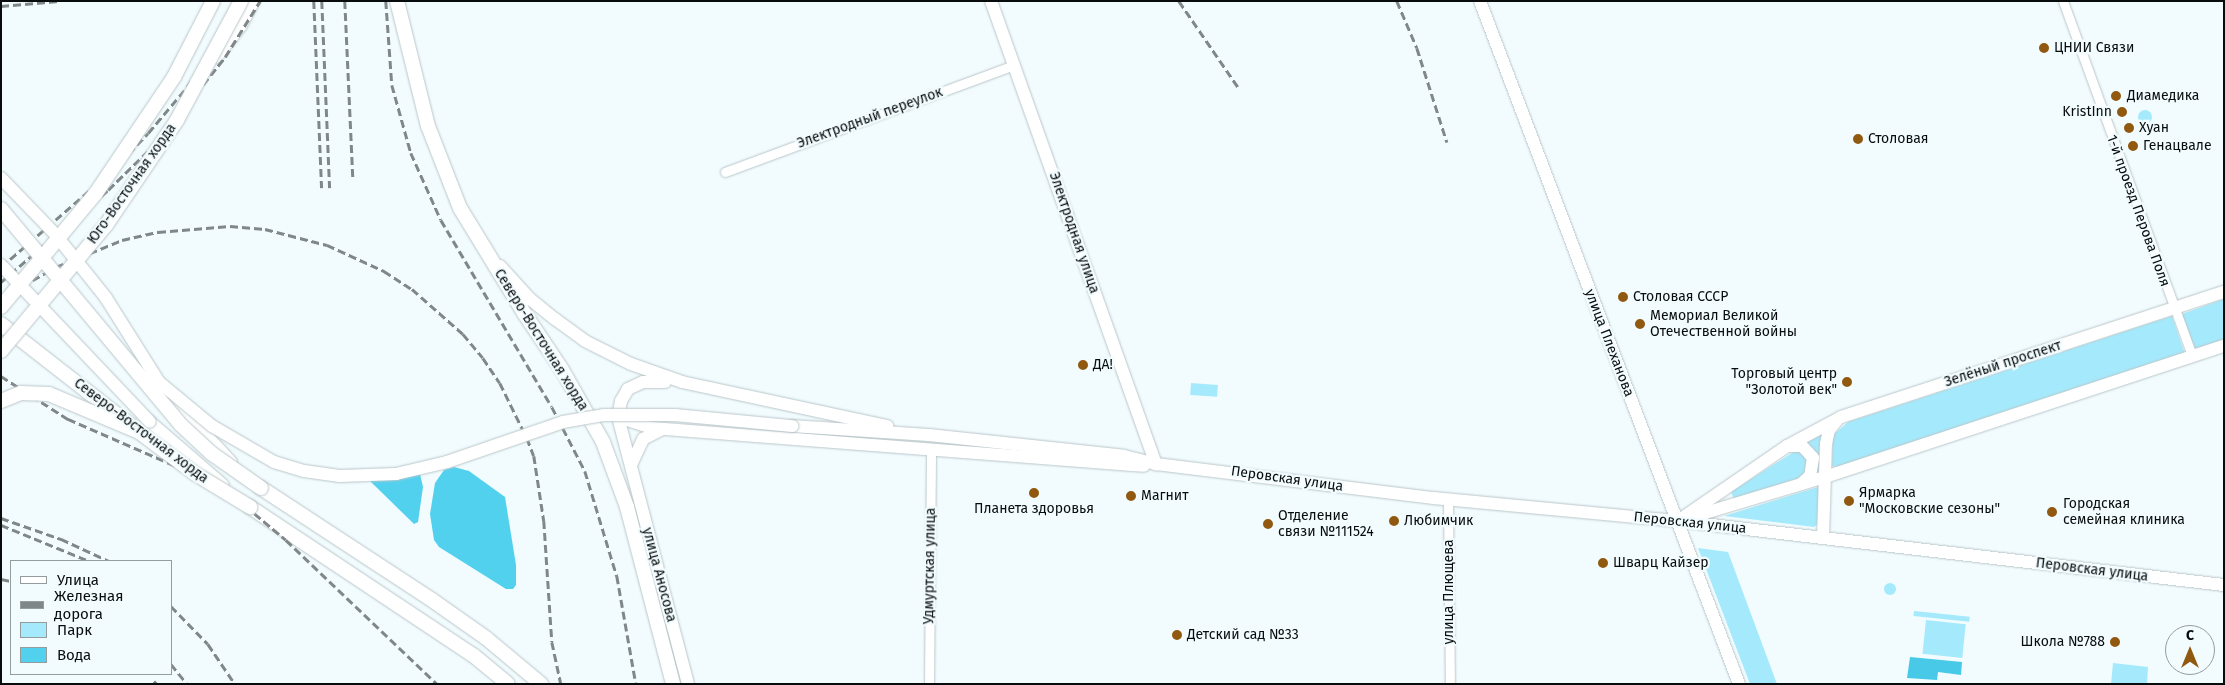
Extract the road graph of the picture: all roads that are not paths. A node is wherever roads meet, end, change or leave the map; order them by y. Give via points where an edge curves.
1 (213, 1) edge
2 (241, 1) edge
3 (253, 1) edge
4 (397, 1) edge
5 (991, 1) edge
6 (1480, 1) edge
7 (2063, 1) edge
8 (210, 62) junction
9 (1014, 65) junction
10 (725, 172) dead end
11 (1, 178) edge
12 (1, 209) edge
13 (482, 245) junction
14 (1, 265) edge
15 (2224, 292) edge
16 (1, 307) edge
17 (2173, 308) junction
18 (1, 324) edge
19 (2224, 346) edge
20 (1, 351) edge
21 (2192, 356) junction
22 (159, 382) junction
23 (717, 390) junction
24 (1, 401) edge
25 (1841, 417) junction
26 (618, 418) junction
27 (674, 429) junction
28 (139, 432) junction
29 (929, 435) junction
30 (1787, 446) junction
31 (931, 448) junction
32 (1156, 464) junction
33 (630, 465) junction
34 (1825, 477) junction
35 (1799, 485) junction
36 (261, 488) junction
37 (1448, 500) junction
38 (250, 507) junction
39 (1678, 521) junction
40 (1823, 538) junction
41 (2224, 585) edge
42 (508, 684) edge
43 (540, 684) edge
44 (673, 684) edge
45 (688, 684) edge
46 (929, 684) edge
47 (1450, 684) edge
48 (1739, 684) edge

1 - 16 main road, bridge via 174,78 96,193
2 - 8 main road, Юго-Восточная хорда, bridge
3 - 8 main road via 240,25
4 - 13 main road, Северо-Восточная хорда via 428,126 460,208
5 - 9 main road, Электродная улица
6 - 39 main road, улица Плеханова
7 - 17 street, 1-й проезд Перова Поля
8 - 20 main road, Юго-Восточная хорда, bridge via 176,120 106,225
9 - 10 street, Электродный переулок
9 - 32 main road, Электродная улица
11 - 22 main road, Северо-Восточная хорда, bridge via 56,234 106,298
12 - 36 main road, Северо-Восточная хорда, bridge via 181,425 211,453
13 - 23 main road via 530,299 585,340 657,375
13 - 44 main road, Северо-Восточная хорда via 561,368 603,442 627,508
14 - 38 main road, bridge via 150,422
15 - 17 main road, Зелёный проспект
17 - 21 street, 1-й проезд Перова Поля
17 - 25 main road, Зелёный проспект
18 - 28 main road, Северо-Восточная хорда, bridge
19 - 21 main road
21 - 34 main road
22 - 29 main road, bridge via 212,426 274,462 304,471 340,476 366,477 423,469 563,422 604,415 675,415
22 - 36 main road, Северо-Восточная хорда, bridge via 193,424
23 - 26 main road via 643,382 628,390 620,401
23 - 29 main road
24 - 28 main road, bridge via 21,393 49,394
25 - 30 main road, Зелёный проспект
25 - 34 main road via 1829,430
26 - 27 main road, Перовская улица via 637,426
26 - 33 main road, улица Аносова
27 - 31 main road, Перовская улица
27 - 33 main road via 647,436
28 - 38 main road, Северо-Восточная хорда, bridge via 194,473
29 - 32 main road, Перовская улица via 1124,456
30 - 35 main road via 1802,446 1813,458 1810,476
30 - 39 main road, Зелёный проспект
31 - 32 main road, Перовская улица via 1123,467
31 - 46 street, Удмуртская улица
32 - 37 main road, Перовская улица
33 - 45 main road, улица Аносова
34 - 35 main road
34 - 40 main road
35 - 39 main road
36 - 43 main road, Северо-Восточная хорда via 432,600 486,638
37 - 39 main road, Перовская улица
37 - 47 street, улица Плющева
38 - 42 main road, Северо-Восточная хорда via 473,655
39 - 40 main road, Перовская улица
39 - 48 main road, улица Плеханова
40 - 41 main road, Перовская улица

